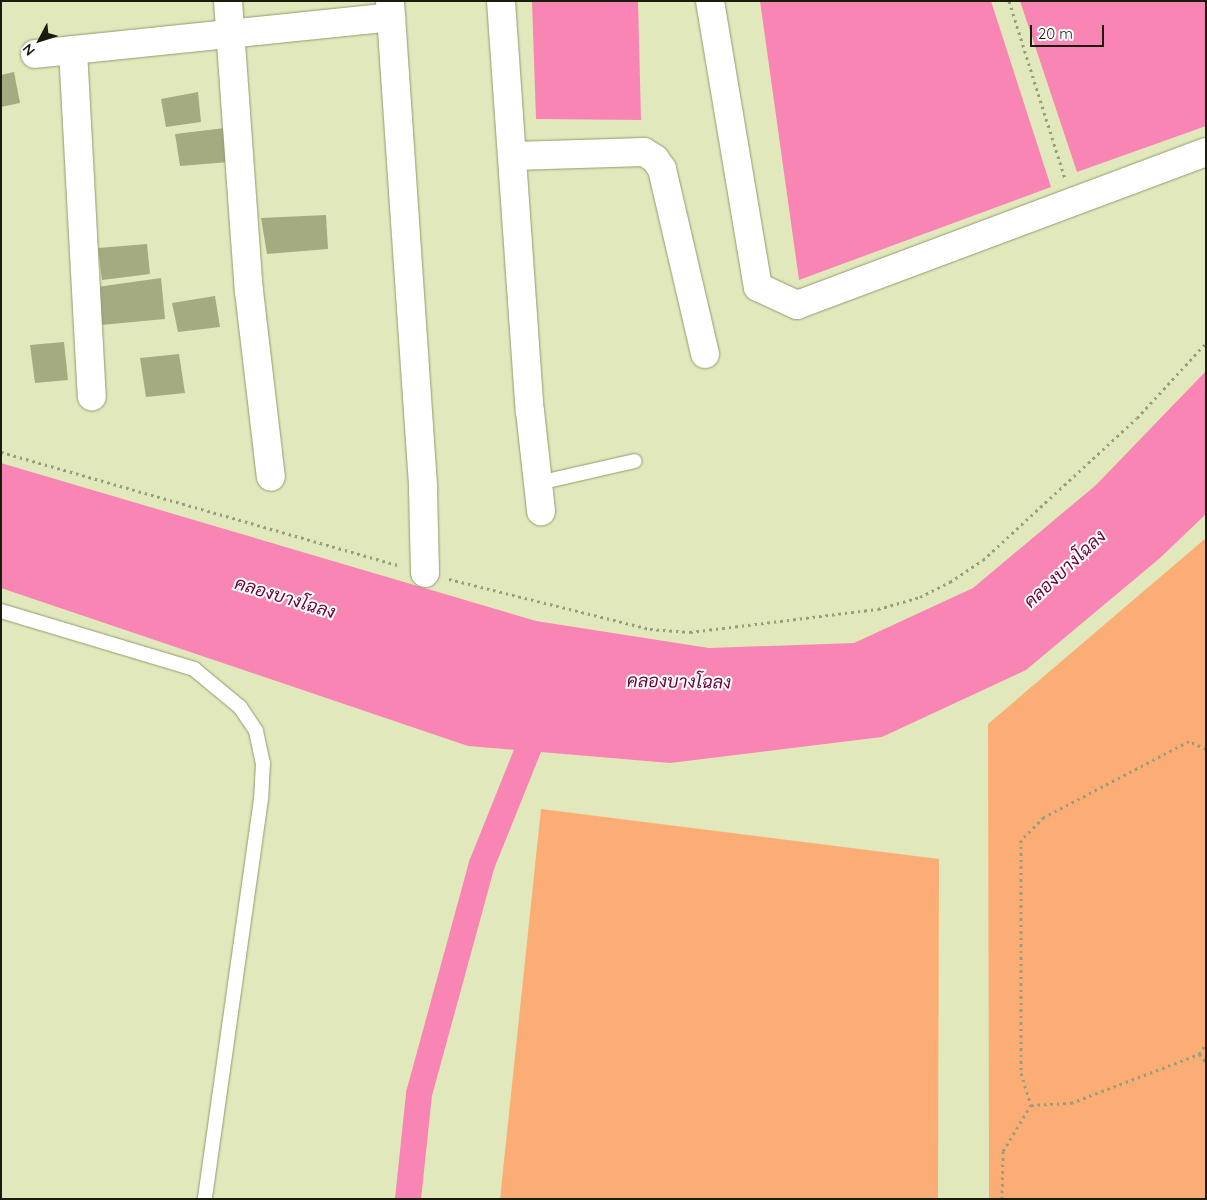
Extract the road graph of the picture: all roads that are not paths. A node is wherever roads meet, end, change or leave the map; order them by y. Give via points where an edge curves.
1 (228, 1) edge
2 (501, 1) edge
3 (710, 1) edge
4 (391, 9) edge
5 (230, 32) junction
6 (73, 50) junction
7 (34, 54) dead end
8 (1206, 152) edge
9 (514, 156) junction
10 (705, 354) dead end
11 (92, 396) dead end
12 (635, 461) dead end
13 (271, 477) dead end
14 (538, 483) junction
15 (542, 511) dead end
16 (425, 565) road end
17 (1, 611) edge
18 (205, 1199) edge

1 - 5 street
2 - 9 street
3 - 8 street via 758,287 797,305
4 - 5 street
4 - 16 street
5 - 6 street
5 - 13 street via 249,291
6 - 7 street
6 - 11 street
9 - 10 street via 644,152 656,159 662,168
9 - 14 street via 530,411
12 - 14 lane
14 - 15 street
17 - 18 lane via 194,669 240,707 256,731 263,763 261,799

